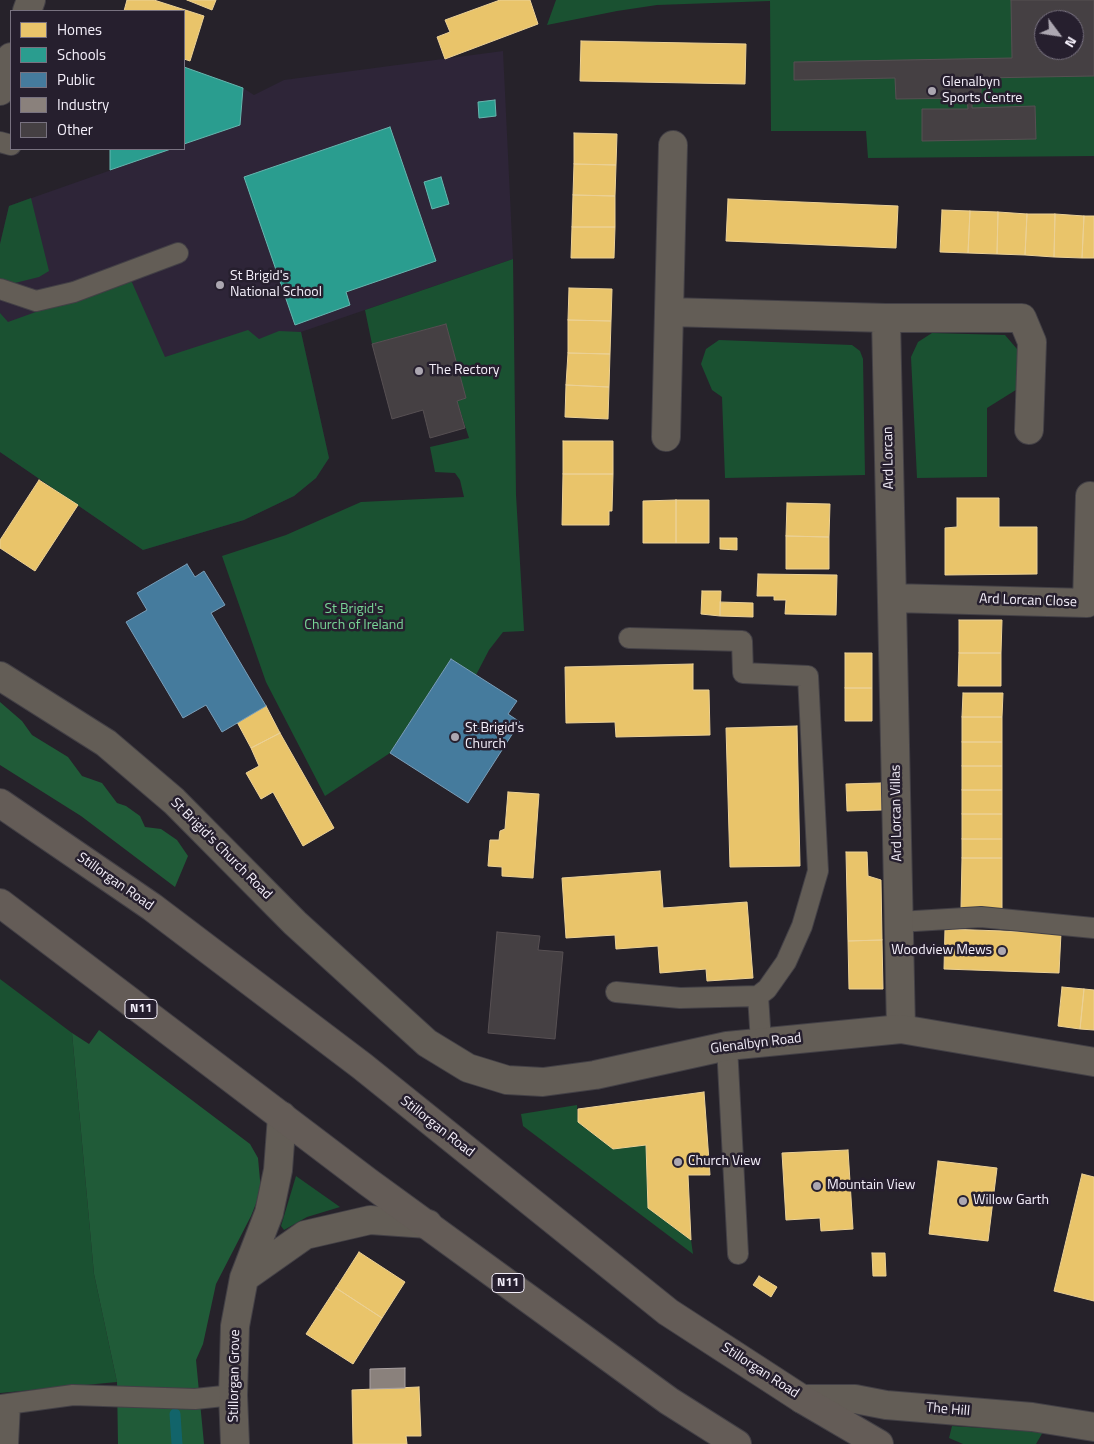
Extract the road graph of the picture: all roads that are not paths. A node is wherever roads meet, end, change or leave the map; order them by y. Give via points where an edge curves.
1 (10, 60) edge
2 (0, 91) edge
3 (673, 145) dead end
4 (178, 253) dead end
5 (0, 289) edge
6 (669, 312) junction
7 (886, 318) junction
8 (1029, 430) dead end
9 (666, 437) dead end
10 (1090, 496) dead end
11 (892, 598) junction
12 (629, 638) dead end
13 (0, 676) edge
14 (0, 803) edge
15 (0, 903) edge
16 (899, 922) junction
17 (1094, 928) edge
18 (616, 992) dead end
19 (758, 996) junction
20 (901, 1029) junction
21 (761, 1042) junction
22 (426, 1043) joint
23 (727, 1046) junction
24 (1094, 1062) edge
25 (282, 1116) junction
26 (428, 1224) junction
27 (738, 1254) dead end
28 (244, 1278) junction
29 (233, 1395) junction
30 (802, 1398) junction
31 (5, 1404) edge
32 (1094, 1427) edge
33 (8, 1444) edge
34 (236, 1444) edge
35 (737, 1444) edge
36 (879, 1444) edge

1 - 2 street
3 - 6 street
4 - 5 lane via 74,292 36,300
6 - 7 street
6 - 9 street
7 - 8 street via 1022,318 1032,342
7 - 11 street, Ard Lorcan
10 - 11 street, Ard Lorcan Close via 1087,603
11 - 16 street, Ard Lorcan Villas
12 - 19 lane via 742,641 742,673 808,676 818,871 802,926 786,962
13 - 22 street, St Brigid's Church Road via 106,743 174,801 295,923
14 - 30 highway, Stillorgan Road via 152,907 362,1066 668,1312
15 - 25 highway, N11
16 - 17 lane via 981,917
16 - 20 street, Ard Lorcan Villas
18 - 19 lane via 680,998
19 - 21 lane
20 - 21 street, Glenalbyn Road
20 - 24 street, Glenalbyn Road
21 - 23 street, Glenalbyn Road
22 - 23 street, Glenalbyn Road via 468,1068 507,1080 543,1082
23 - 27 lane
25 - 26 highway, N11
25 - 28 street, Stillorgan Grove via 278,1170 269,1213
26 - 28 street via 370,1220 305,1235
26 - 35 highway, N11 via 669,1400
28 - 29 street, Stillorgan Grove via 235,1326
29 - 31 lane via 195,1399 72,1396
29 - 34 street, Stillorgan Grove
30 - 32 street, The Hill via 855,1399 886,1405 1032,1417
30 - 36 highway, Stillorgan Road
31 - 33 lane

